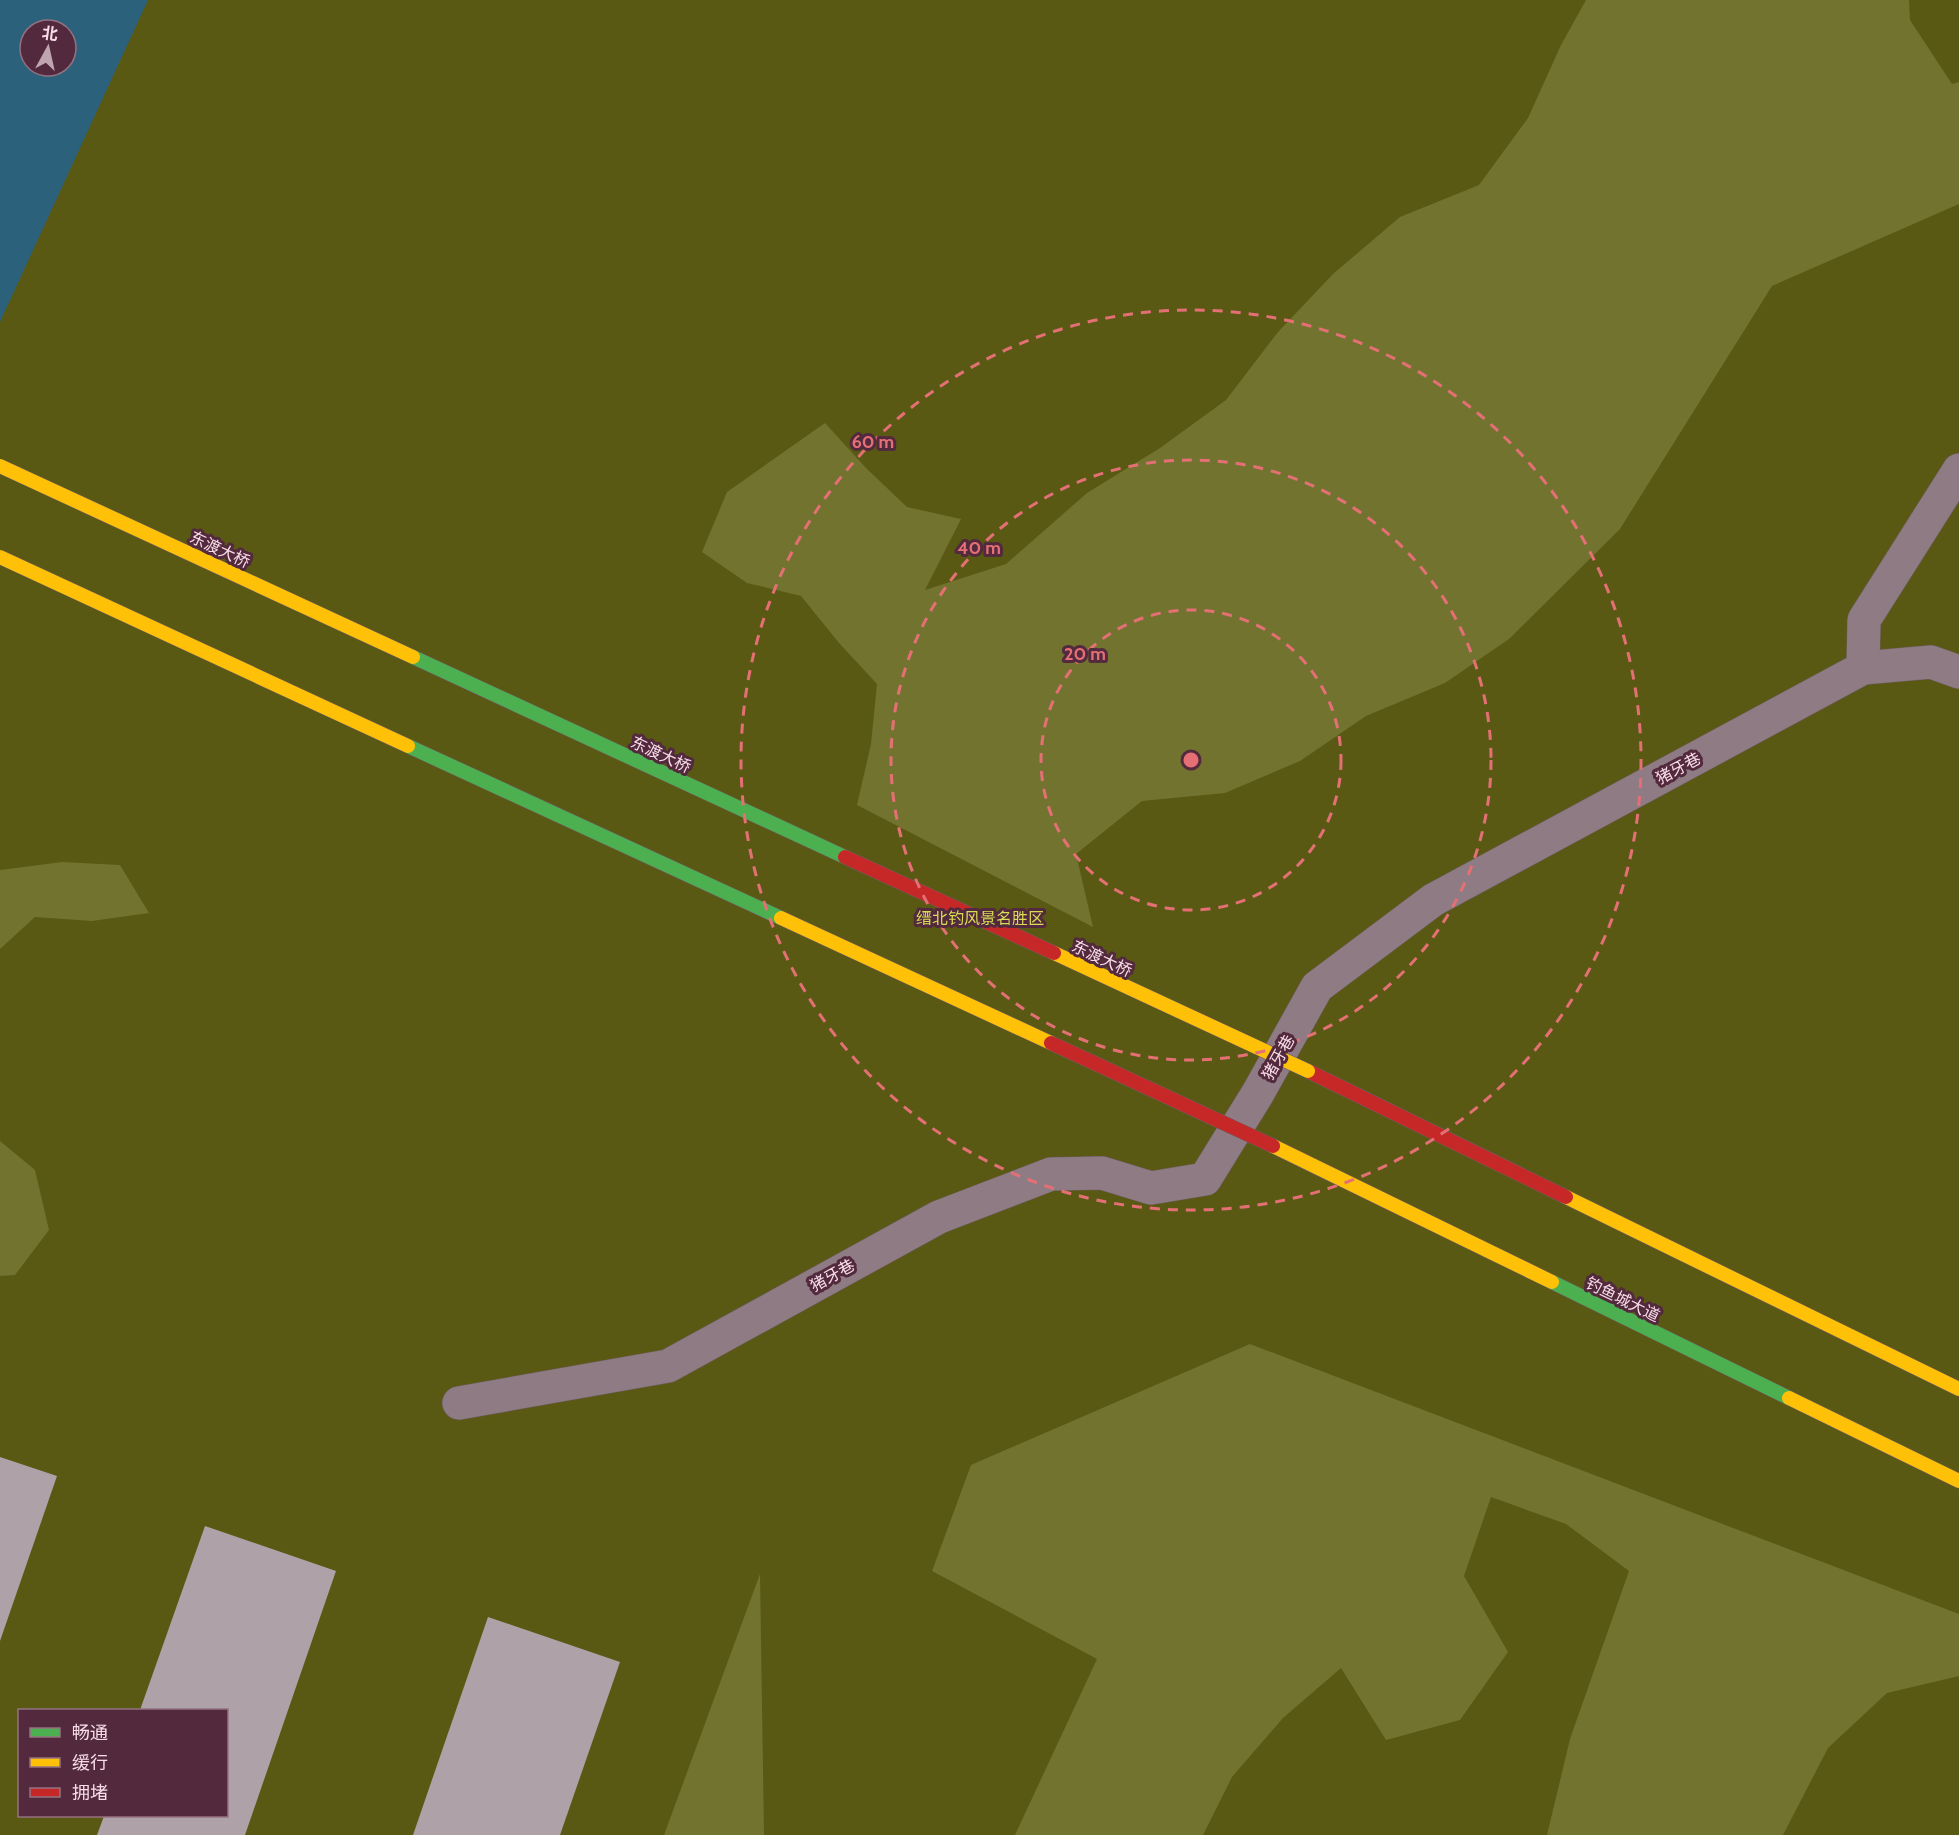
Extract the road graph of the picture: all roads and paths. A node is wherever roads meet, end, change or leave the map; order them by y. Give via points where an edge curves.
1 (0, 466) edge
2 (1959, 470) edge
3 (0, 557) edge
4 (1863, 668) junction
5 (1959, 672) edge
6 (1959, 1389) edge
7 (459, 1403) dead end
8 (1959, 1481) edge

1 - 6 main road, 东渡大桥, bridge via 1308,1071
2 - 4 street via 1864,620
3 - 8 main road, 钓鱼城大道, bridge via 1273,1146
4 - 5 street via 1931,662
4 - 7 street, 猪牙巷 via 1433,900 1317,987 1205,1179 1151,1188 1102,1173 1051,1174 939,1217 668,1366

